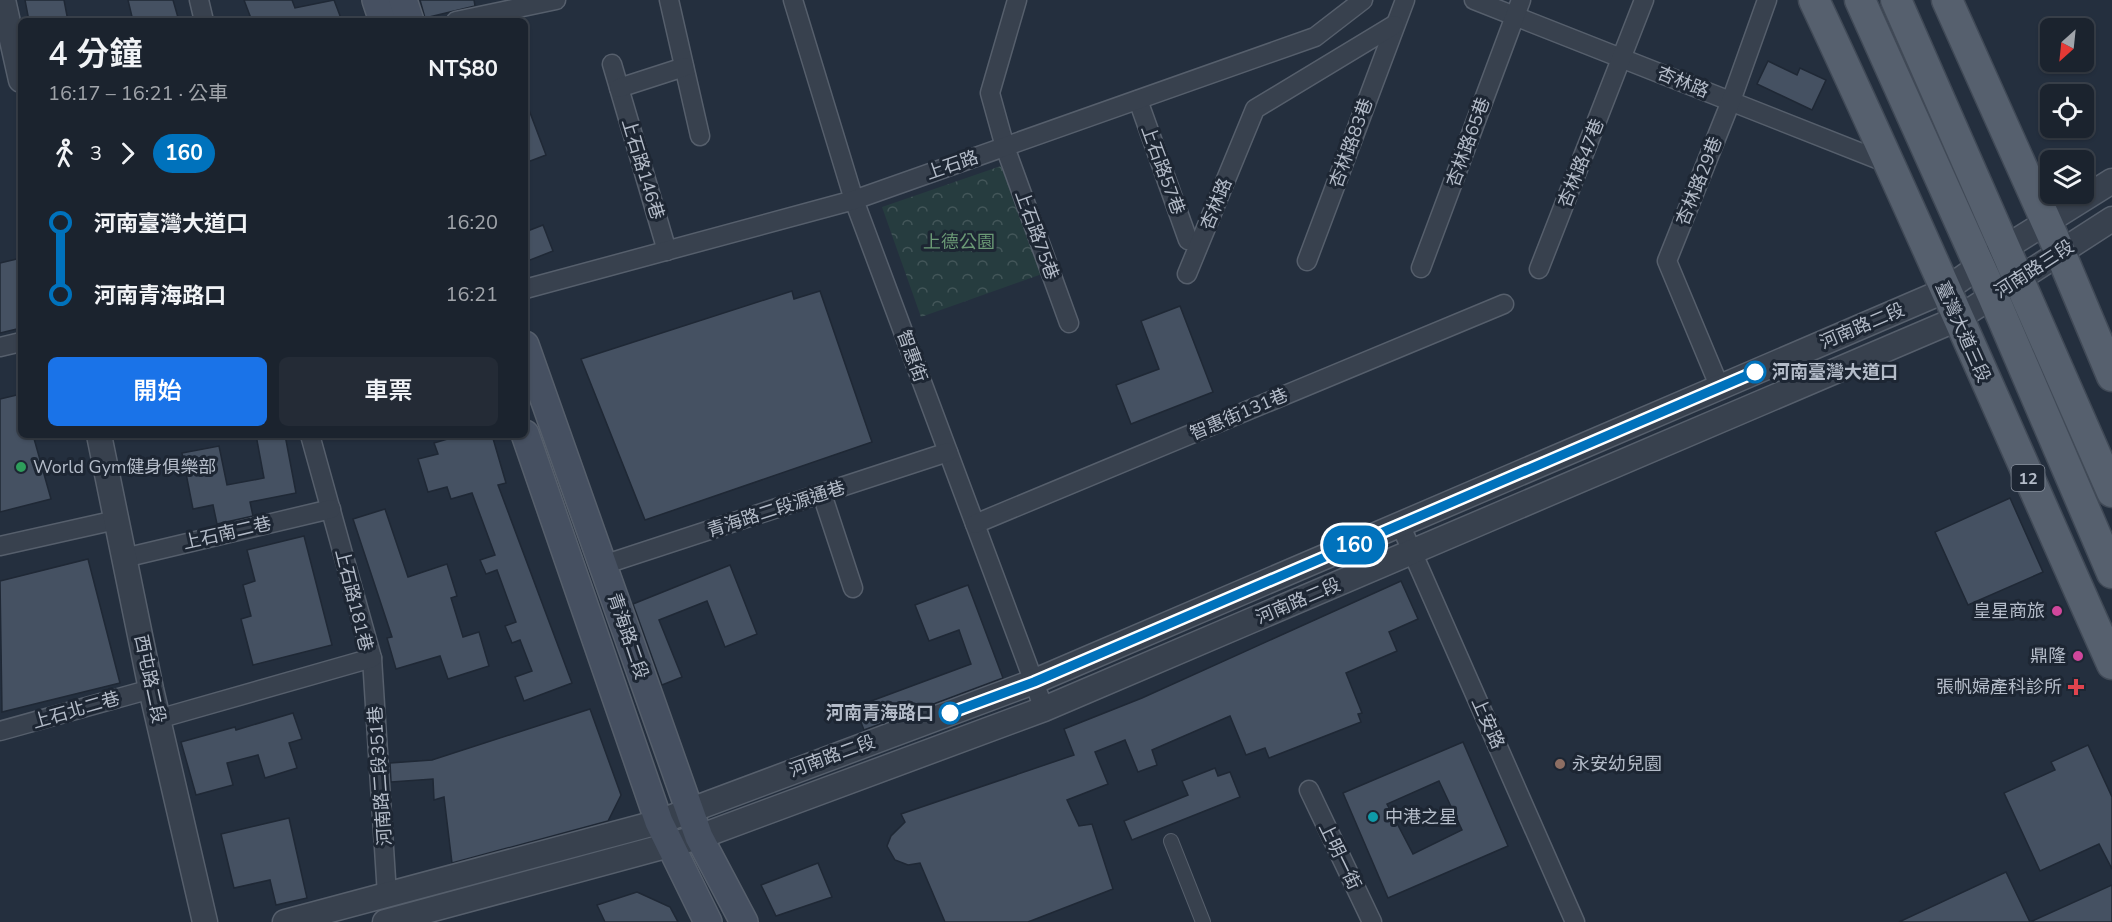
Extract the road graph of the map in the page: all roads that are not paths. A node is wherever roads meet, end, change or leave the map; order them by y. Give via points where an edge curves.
1 (3, 0) edge
2 (199, 0) edge
3 (376, 0) edge
4 (403, 0) edge
5 (556, 0) edge
6 (669, 0) edge
7 (792, 0) edge
8 (1017, 0) edge
9 (1405, 0) edge
10 (1474, 0) edge
11 (1644, 0) edge
12 (1767, 0) edge
13 (1814, 0) edge
14 (1860, 0) edge
15 (1896, 0) edge
16 (1947, 0) edge
17 (1356, 1) edge
18 (1517, 8) edge
19 (203, 18) edge
20 (382, 18) edge
21 (409, 18) edge
22 (470, 18) edge
23 (1394, 25) junction
24 (1623, 58) junction
25 (612, 64) dead end
26 (18, 67) edge
27 (684, 68) junction
28 (619, 88) junction
29 (1138, 100) junction
30 (1731, 101) junction
31 (700, 136) dead end
32 (1005, 147) junction
33 (1892, 165) junction
34 (2112, 181) edge
35 (854, 200) junction
36 (2112, 219) edge
37 (2046, 222) junction
38 (1188, 240) dead end
39 (2006, 248) junction
40 (667, 251) junction
41 (2060, 252) junction
42 (1307, 261) dead end
43 (1980, 266) junction
44 (1421, 268) dead end
45 (1539, 269) dead end
46 (1187, 274) dead end
47 (2020, 278) junction
48 (528, 288) edge
49 (1944, 291) junction
50 (1993, 296) junction
51 (1504, 304) dead end
52 (1957, 319) junction
53 (1069, 323) dead end
54 (18, 343) edge
55 (0, 347) edge
56 (528, 353) edge
57 (2112, 376) edge
58 (1720, 387) junction
59 (100, 438) edge
60 (311, 438) edge
61 (526, 438) edge
62 (948, 452) junction
63 (2112, 492) edge
64 (822, 494) junction
65 (331, 509) junction
66 (116, 520) junction
67 (975, 524) junction
68 (1400, 525) junction
69 (0, 546) edge
70 (1412, 552) junction
71 (124, 558) junction
72 (603, 565) junction
73 (2112, 573) edge
74 (854, 588) dead end
75 (372, 658) junction
76 (2112, 664) edge
77 (1034, 682) junction
78 (151, 689) junction
79 (1044, 709) junction
80 (158, 719) junction
81 (0, 731) edge
82 (1309, 790) dead end
83 (690, 809) junction
84 (659, 822) junction
85 (699, 837) junction
86 (1171, 841) dead end
87 (670, 846) junction
88 (387, 894) junction
89 (205, 922) edge
90 (285, 922) edge
91 (386, 922) edge
92 (708, 922) edge
93 (744, 922) edge
94 (1203, 922) edge
95 (1372, 922) edge
96 (1575, 922) edge

1 - 26 street
2 - 19 street
3 - 20 main road
4 - 21 main road
5 - 22 street
6 - 27 street
7 - 35 street, 智惠街
8 - 32 street, 上石路75巷 via 990,93
9 - 23 street
10 - 18 street, 杏林路
11 - 24 street, 杏林路47巷
12 - 30 street, 杏林路29巷
13 - 33 main road, 臺灣大道三段 / 12
14 - 43 main road, 12
15 - 39 main road
16 - 37 main road
17 - 29 street, 上石路 via 1315,37
18 - 24 street, 杏林路
18 - 44 street, 杏林路65巷
23 - 42 street, 杏林路83巷
23 - 46 street, 杏林路 via 1255,109
24 - 30 street, 杏林路
24 - 45 street, 杏林路47巷
25 - 28 street, 上石路146巷
27 - 28 street
27 - 31 street
28 - 40 street, 上石路146巷
29 - 32 street, 上石路
29 - 38 street, 上石路57巷
30 - 33 street, 杏林路
30 - 58 street, 杏林路29巷 via 1667,261
32 - 35 street, 上石路
32 - 53 street, 上石路75巷
33 - 49 main road, 臺灣大道三段 / 12
34 - 37 street, 河南路三段
35 - 40 street, 上石路
35 - 62 street, 智惠街
36 - 41 street, 河南路三段
37 - 39 street, 河南路二段
37 - 41 main road
39 - 43 street, 河南路二段
39 - 47 main road
40 - 48 street, 上石路
41 - 47 street, 河南路三段
41 - 57 main road
43 - 49 street, 河南路二段
43 - 50 main road, 12
47 - 50 street, 河南路三段
47 - 63 main road
49 - 52 main road, 臺灣大道三段 / 12
49 - 58 street, 河南路二段
50 - 52 street, 河南路三段
50 - 73 main road, 12
51 - 67 street, 智惠街131巷
52 - 70 street, 河南路二段
52 - 76 main road, 臺灣大道三段 / 12
54 - 55 street
56 - 72 main road, 青海路二段
58 - 68 street, 河南路二段
59 - 66 street, 西屯路二段
60 - 65 street, 上石路181巷
61 - 84 main road, 青海路二段
62 - 64 street, 青海路二段源通巷
62 - 67 street, 智惠街
64 - 72 street, 青海路二段源通巷
64 - 74 street
65 - 71 street, 上石南二巷
65 - 75 street, 上石路181巷
66 - 69 street
66 - 71 street, 西屯路二段
67 - 77 street, 智惠街
68 - 70 street, 上安路
68 - 77 street, 河南路二段
70 - 79 street, 河南路二段
70 - 96 street, 上安路
71 - 78 street, 西屯路二段
72 - 83 main road, 青海路二段
75 - 80 street, 上石路181巷
75 - 88 street, 河南路二段351巷
77 - 79 street, 智惠街
77 - 83 street, 河南路二段
78 - 80 street, 西屯路二段
78 - 81 street, 上石北二巷
79 - 85 street, 河南路二段
80 - 89 street, 西屯路二段
82 - 95 street, 上明一街
83 - 84 street, 河南路二段
83 - 85 main road, 青海路二段
84 - 87 main road, 青海路二段
84 - 88 street, 河南路二段
85 - 87 street, 河南路二段
85 - 93 main road, 青海路二段
86 - 94 street
87 - 91 street, 河南路二段
87 - 92 main road, 青海路二段
88 - 90 street, 河南路二段

